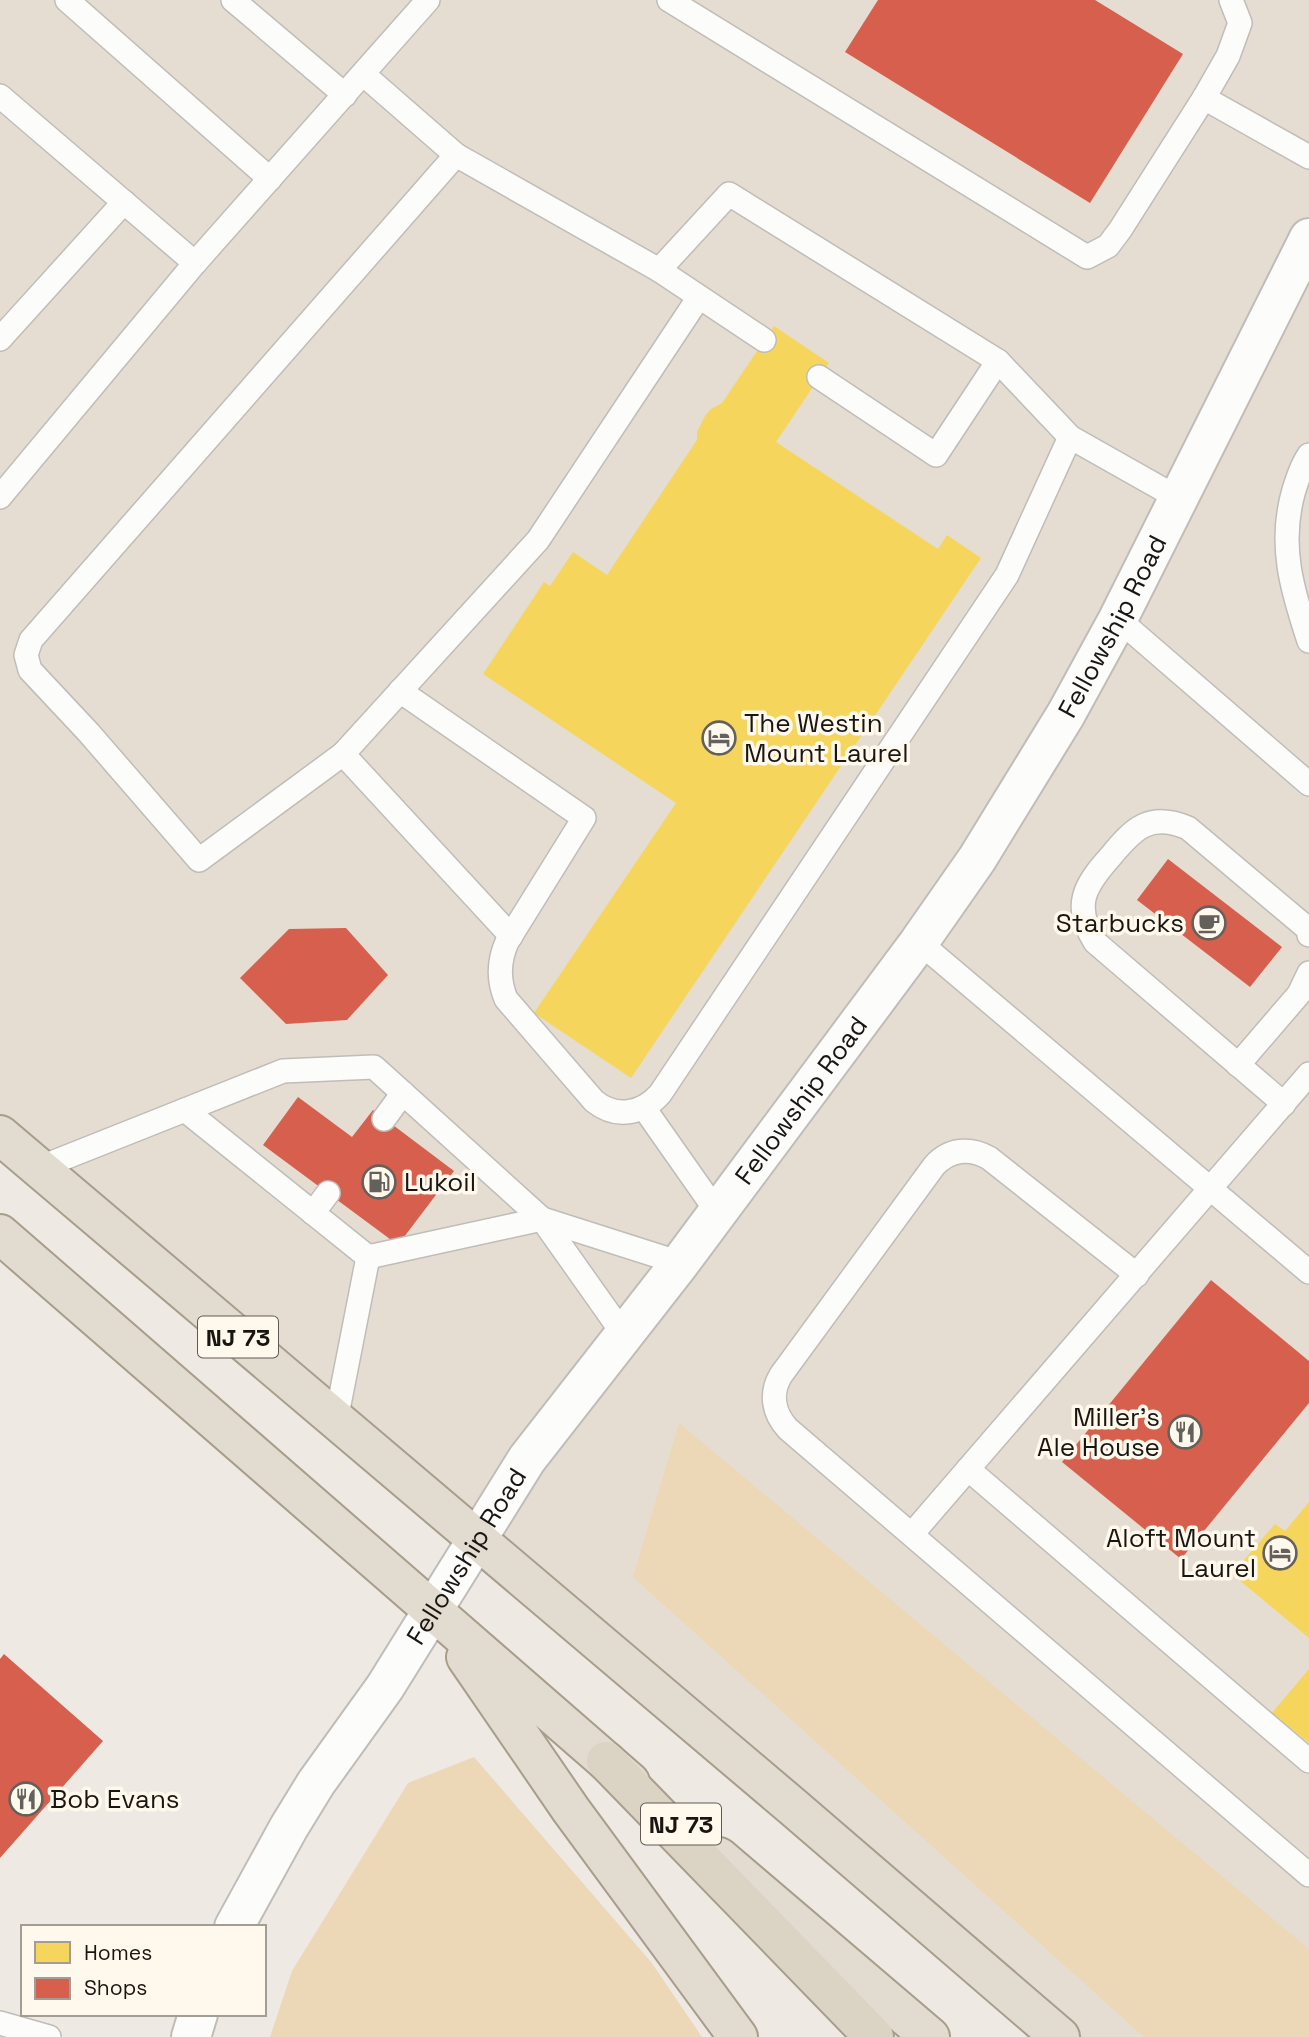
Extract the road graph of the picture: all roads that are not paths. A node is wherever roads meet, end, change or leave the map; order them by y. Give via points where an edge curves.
1 (67, 0) edge
2 (233, 0) edge
3 (669, 0) edge
4 (1231, 0) edge
5 (421, 2) edge
6 (363, 74) junction
7 (345, 95) junction
8 (0, 96) edge
9 (1204, 99) junction
10 (456, 155) junction
11 (1309, 157) edge
12 (270, 179) junction
13 (124, 202) junction
14 (1309, 238) edge
15 (195, 263) junction
16 (659, 270) junction
17 (699, 296) junction
18 (0, 339) edge
19 (764, 340) dead end
20 (998, 362) junction
21 (819, 377) dead end
22 (1070, 437) junction
23 (1309, 455) edge
24 (0, 497) edge
25 (1178, 498) junction
26 (1118, 619) junction
27 (1309, 641) edge
28 (400, 691) junction
29 (343, 754) junction
30 (1309, 785) edge
31 (1309, 935) edge
32 (511, 936) junction
33 (919, 942) junction
34 (1309, 973) edge
35 (1238, 1065) junction
36 (1309, 1074) edge
37 (403, 1093) junction
38 (1284, 1104) junction
39 (644, 1108) junction
40 (185, 1110) junction
41 (384, 1119) dead end
42 (0, 1135) edge
43 (39, 1168) junction
44 (1212, 1188) junction
45 (328, 1193) dead end
46 (717, 1212) junction
47 (313, 1213) junction
48 (542, 1219) junction
49 (0, 1234) edge
50 (368, 1257) junction
51 (680, 1263) junction
52 (1309, 1272) edge
53 (1136, 1275) junction
54 (624, 1335) junction
55 (336, 1420) junction
56 (968, 1469) junction
57 (912, 1534) junction
58 (476, 1538) junction
59 (433, 1609) junction
60 (606, 1761) junction
61 (1309, 1761) edge
62 (1309, 1875) edge
63 (235, 1925) edge
64 (197, 2016) edge
65 (0, 2023) edge
66 (49, 2037) edge
67 (191, 2037) edge
68 (738, 2037) edge
69 (874, 2037) edge
70 (930, 2037) edge
71 (1060, 2037) edge

1 - 12 lane
2 - 7 lane
3 - 9 lane via 1087,257 1108,246 1120,230
4 - 9 lane via 1240,23 1228,57
5 - 6 lane
6 - 7 lane
6 - 10 lane
7 - 12 lane
8 - 13 lane
9 - 11 lane
10 - 16 lane
10 - 29 lane via 26,649 30,670 199,860
12 - 15 lane
13 - 15 lane
13 - 18 lane
14 - 25 street, Fellowship Road
15 - 24 lane
16 - 17 lane
16 - 20 lane via 729,194
17 - 19 lane
17 - 28 lane via 538,540
20 - 21 lane via 936,455
20 - 22 lane
22 - 25 lane
22 - 39 lane via 1007,575 660,1094
23 - 27 lane via 1287,515 1289,570
25 - 26 street, Fellowship Road
26 - 30 lane
26 - 33 street, Fellowship Road via 1017,796
28 - 29 lane
28 - 32 lane via 584,818
29 - 32 lane
31 - 35 lane via 1308,929 1188,828 1163,822 1131,832 1090,880 1084,915 1095,942
32 - 39 lane via 501,963 506,999 598,1105 618,1112
33 - 44 lane
33 - 46 street, Fellowship Road
34 - 35 lane via 1294,1001
35 - 38 lane
36 - 38 lane
37 - 40 lane via 374,1067 283,1071
37 - 41 lane
37 - 48 lane
38 - 44 lane
39 - 46 lane
40 - 43 lane
40 - 47 lane
42 - 43 highway, NJ 73
43 - 55 highway, NJ 73
44 - 52 lane
44 - 53 lane
45 - 47 lane
46 - 51 street, Fellowship Road
47 - 50 lane
48 - 50 lane
48 - 51 lane
48 - 54 lane
49 - 59 highway, NJ 73
50 - 55 lane
51 - 54 street, Fellowship Road
53 - 56 lane
53 - 57 lane via 989,1158 967,1150 937,1163 781,1374 774,1396 777,1414 785,1425
54 - 58 street, Fellowship Road via 527,1459
55 - 58 highway, NJ 73
56 - 57 lane
56 - 61 lane
57 - 62 lane
58 - 59 street, Fellowship Road
58 - 71 highway, NJ 73
59 - 60 highway, NJ 73
59 - 63 street, Fellowship Road via 385,1687 316,1783
59 - 68 highway via 571,1810
60 - 69 highway
60 - 70 highway, NJ 73
64 - 67 street
65 - 66 lane

